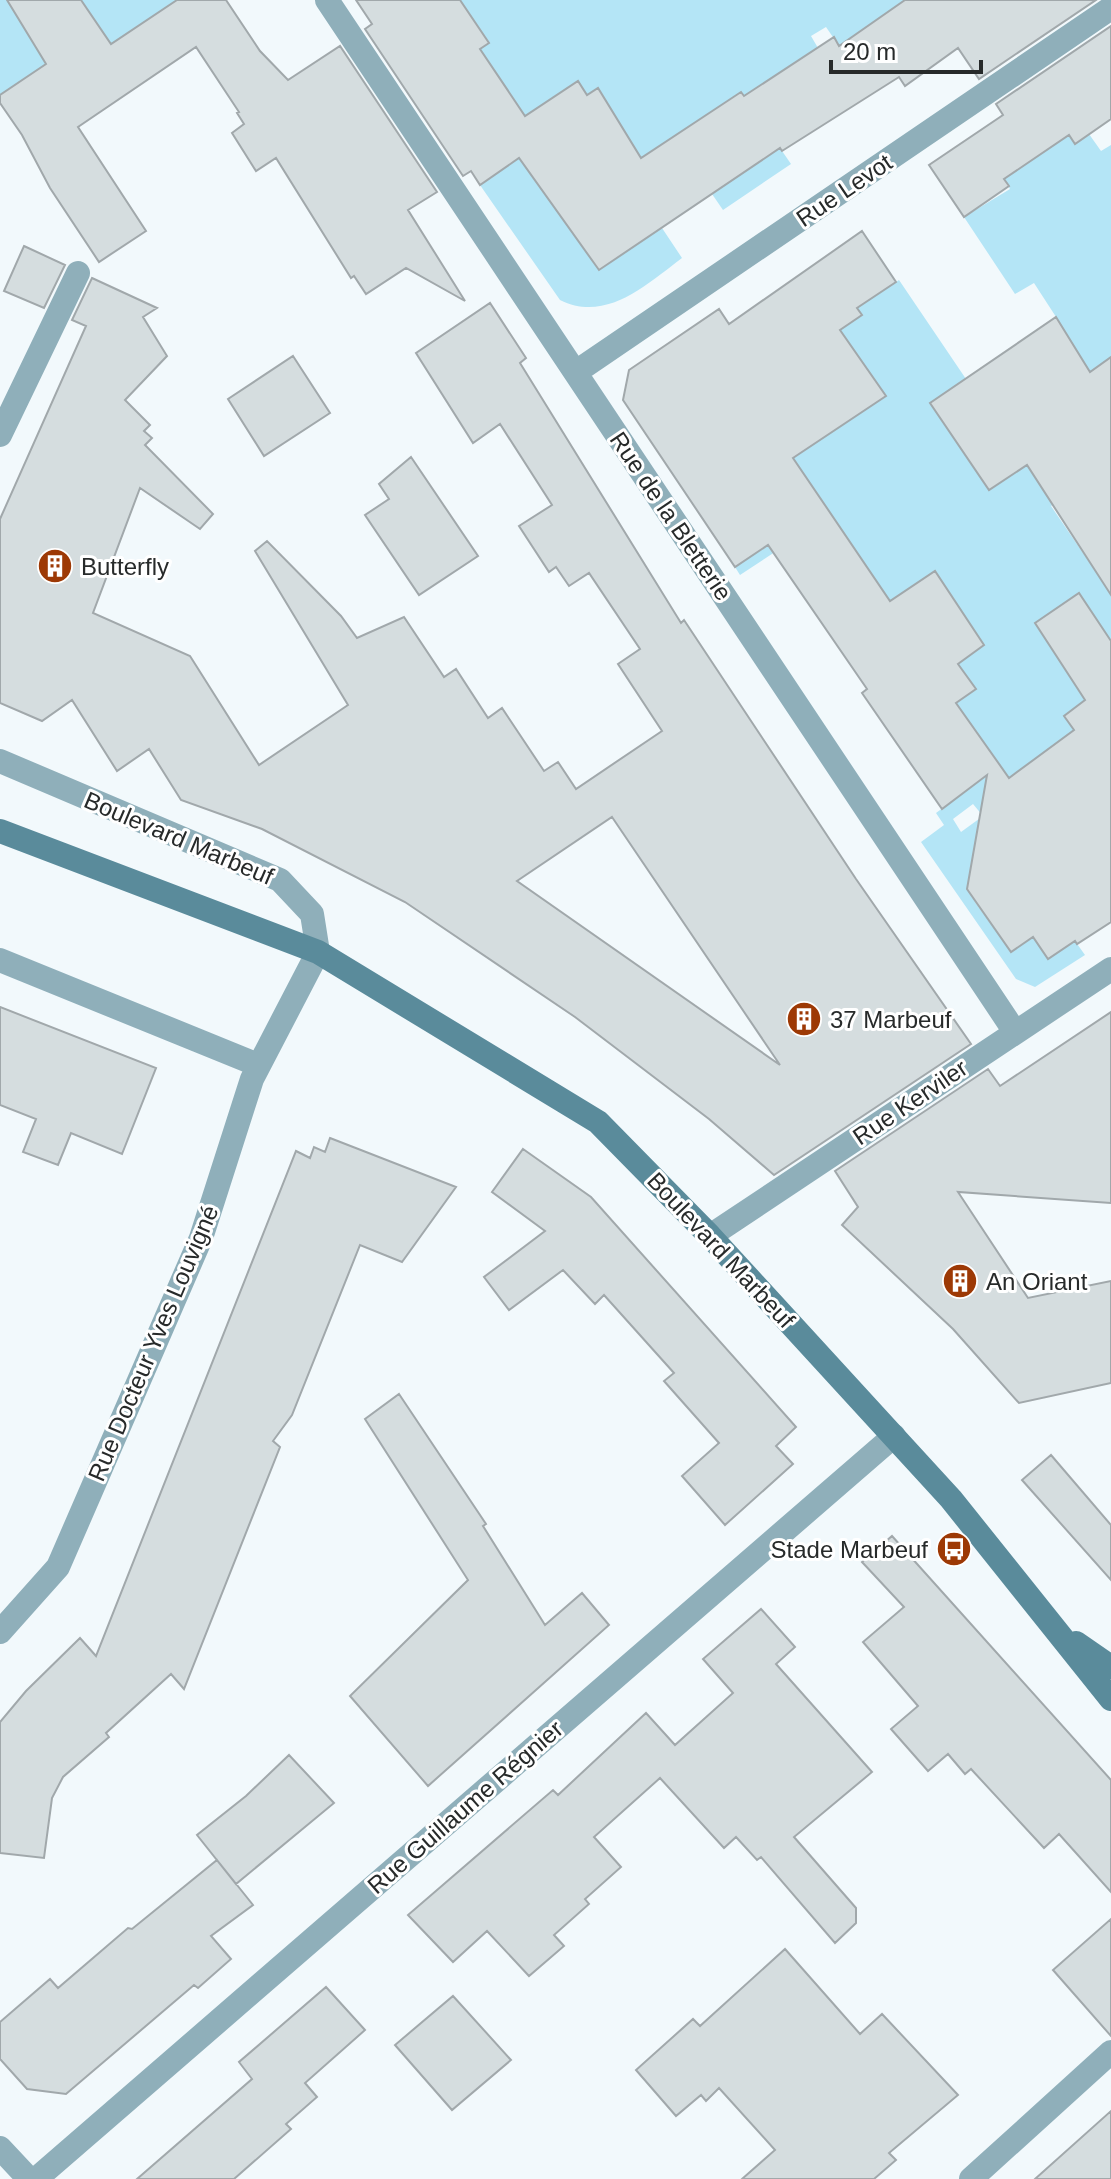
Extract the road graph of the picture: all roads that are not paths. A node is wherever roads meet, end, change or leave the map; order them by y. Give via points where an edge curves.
1 (327, 0) edge
2 (1111, 8) edge
3 (78, 273) dead end
4 (576, 372) junction
5 (0, 435) edge
6 (0, 761) edge
7 (0, 831) edge
8 (318, 952) junction
9 (0, 960) edge
10 (1111, 969) edge
11 (1015, 1032) junction
12 (258, 1065) junction
13 (710, 1236) junction
14 (894, 1436) junction
15 (1055, 1627) junction
16 (0, 1632) edge
17 (1111, 1667) edge
18 (1111, 1699) edge
19 (1111, 2052) edge
20 (0, 2148) edge
21 (29, 2179) edge
22 (36, 2179) edge
23 (971, 2179) edge

1 - 4 street, Rue de la Bletterie
2 - 4 street, Rue Levot
3 - 5 street
4 - 11 street, Rue de la Bletterie
6 - 8 street, Boulevard Marbeuf via 280,880 312,914
7 - 8 street, Boulevard Marbeuf
8 - 12 street, Rue Docteur Yves Louvigné
8 - 13 street, Boulevard Marbeuf via 598,1122
9 - 12 street
10 - 11 street, Rue Kerviler
11 - 13 street, Rue Kerviler
12 - 16 street, Rue Docteur Yves Louvigné via 201,1238 58,1567
13 - 14 street, Boulevard Marbeuf
14 - 15 street, Boulevard Marbeuf
14 - 22 street, Rue Guillaume Régnier
15 - 17 street, Boulevard Marbeuf
15 - 18 street, Boulevard Marbeuf
19 - 23 street
20 - 21 street

